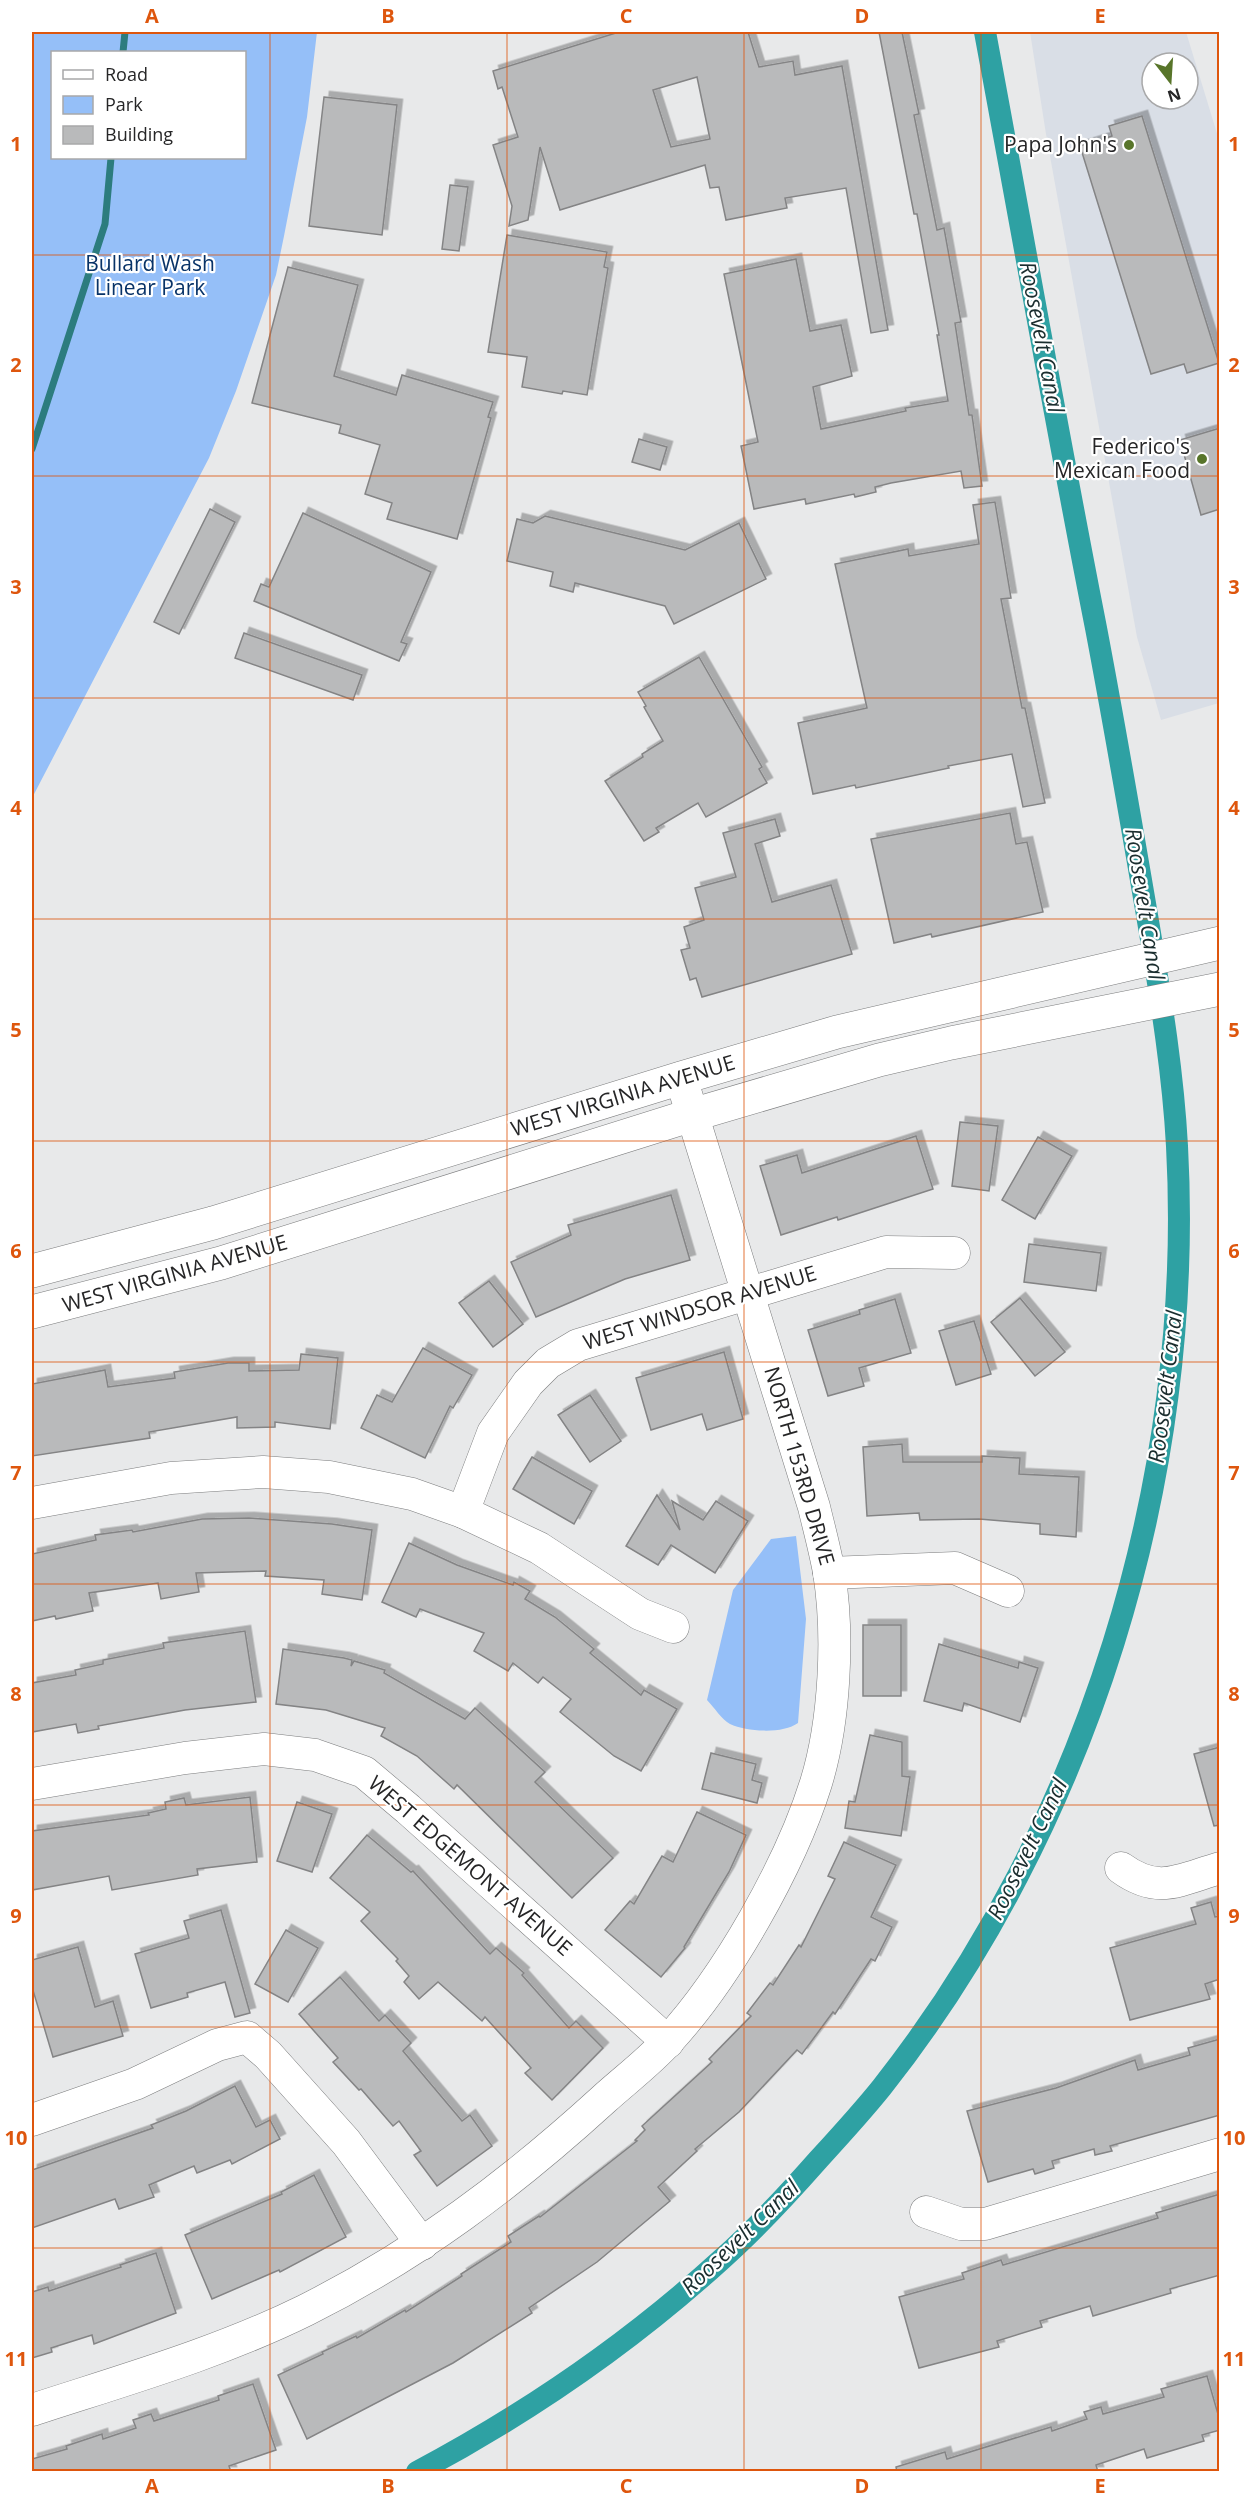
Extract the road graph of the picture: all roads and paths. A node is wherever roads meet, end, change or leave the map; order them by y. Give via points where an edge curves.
1 (1205, 947) edge
2 (1209, 991) edge
3 (681, 1078) junction
4 (692, 1115) junction
5 (954, 1252) dead end
6 (32, 1271) edge
7 (748, 1292) junction
8 (32, 1312) edge
9 (32, 1503) edge
10 (464, 1512) junction
11 (829, 1573) junction
12 (1008, 1591) dead end
13 (673, 1628) dead end
14 (32, 1784) edge
15 (1121, 1868) dead end
16 (1220, 1868) edge
17 (668, 2042) junction
18 (32, 2120) edge
19 (1220, 2154) edge
20 (927, 2212) dead end
21 (422, 2244) junction
22 (32, 2410) edge

1 - 3 main road, WEST VIRGINIA AVENUE via 880,1021
2 - 4 main road, WEST VIRGINIA AVENUE via 879,1060
3 - 4 street, NORTH 153RD DRIVE
3 - 6 main road, WEST VIRGINIA AVENUE via 213,1223
4 - 7 street, NORTH 153RD DRIVE
4 - 8 main road, WEST VIRGINIA AVENUE via 221,1263
5 - 7 street, WEST WINDSOR AVENUE via 886,1252
7 - 10 street, WEST WINDSOR AVENUE via 578,1345 548,1363 528,1383 493,1433
7 - 11 street, NORTH 153RD DRIVE via 814,1507
9 - 10 street via 171,1478 263,1472 329,1477 412,1494
10 - 13 street via 539,1548 640,1614
11 - 12 street via 955,1568
11 - 17 street, NORTH 153RD DRIVE via 835,1657 829,1721 817,1782 790,1849 754,1918 722,1970
14 - 17 street, WEST EDGEMONT AVENUE via 264,1749 315,1755 364,1772
15 - 16 street via 1136,1879 1154,1884
17 - 21 street, NORTH 153RD DRIVE via 495,2193
18 - 21 street via 135,2084 217,2045 247,2037 346,2142
19 - 20 street via 985,2224 962,2224
21 - 22 street, NORTH 153RD DRIVE via 307,2310 226,2345

